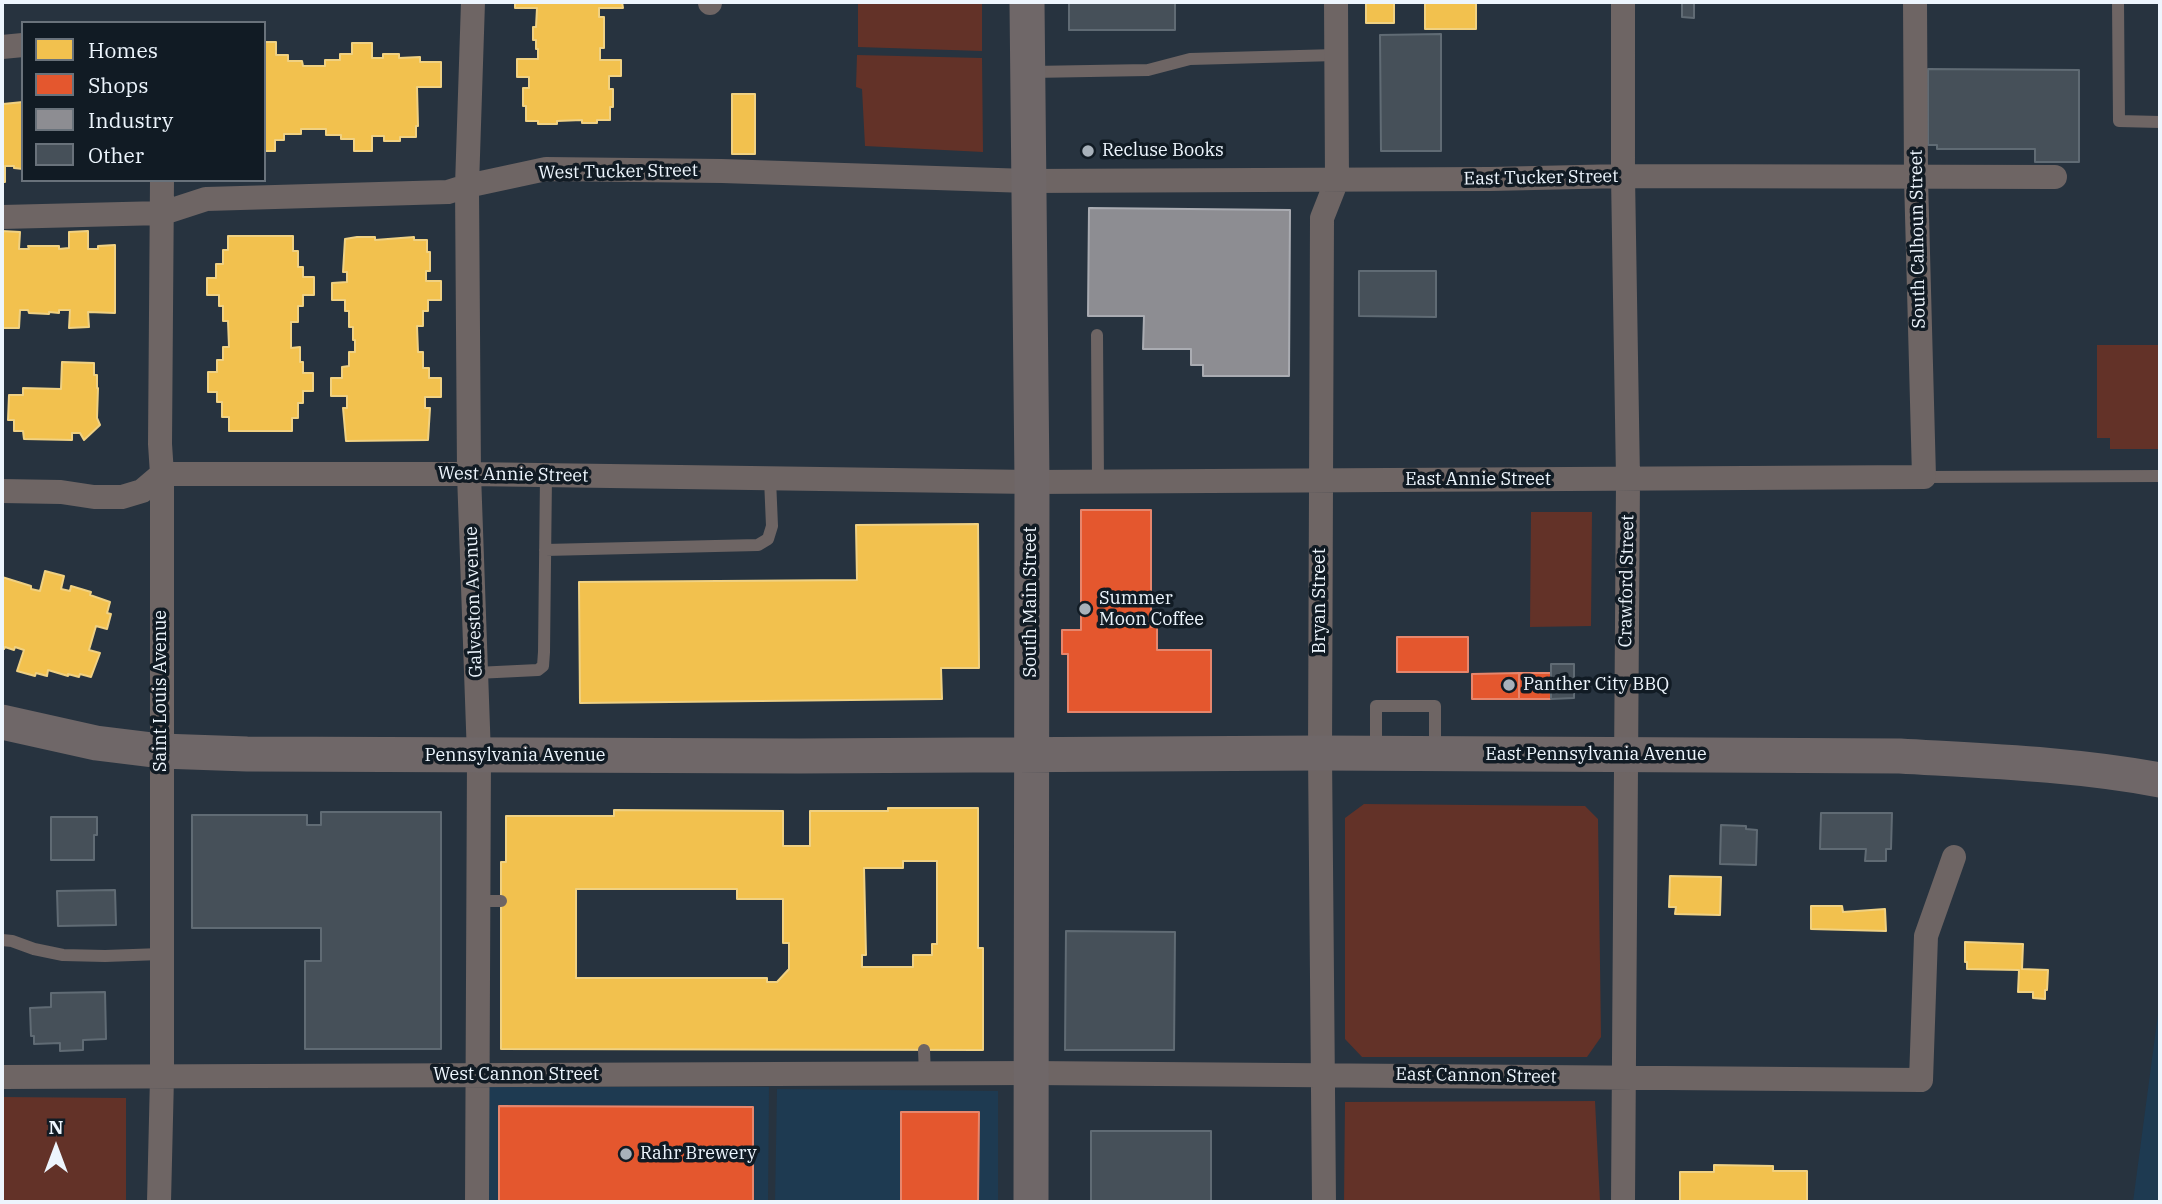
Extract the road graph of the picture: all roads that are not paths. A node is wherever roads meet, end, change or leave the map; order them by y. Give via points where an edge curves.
1 (473, 2) edge
2 (1027, 2) edge
3 (1336, 2) edge
4 (1623, 2) edge
5 (1915, 2) edge
6 (2118, 2) edge
7 (21, 45) edge
8 (2, 47) edge
9 (1336, 55) junction
10 (1028, 72) junction
11 (2160, 122) edge
12 (1623, 176) junction
13 (2055, 177) dead end
14 (1916, 178) junction
15 (1336, 180) junction
16 (1028, 181) junction
17 (162, 182) edge
18 (467, 186) junction
19 (163, 213) junction
20 (2, 217) edge
21 (1097, 335) dead end
22 (162, 474) junction
23 (469, 474) junction
24 (545, 476) junction
25 (2160, 476) edge
26 (1924, 477) junction
27 (770, 479) junction
28 (1628, 479) junction
29 (1320, 481) junction
30 (1032, 482) junction
31 (1098, 482) junction
32 (2, 491) edge
33 (545, 550) junction
34 (476, 673) junction
35 (2, 722) edge
36 (161, 751) junction
37 (1320, 753) junction
38 (1376, 753) junction
39 (1031, 754) junction
40 (1434, 754) junction
41 (1626, 755) junction
42 (479, 756) junction
43 (2160, 780) edge
44 (1954, 857) dead end
45 (2, 940) edge
46 (162, 954) junction
47 (1031, 1073) junction
48 (1324, 1075) junction
49 (477, 1076) junction
50 (2, 1077) edge
51 (162, 1077) junction
52 (1623, 1077) junction
53 (159, 1202) edge
54 (477, 1202) edge
55 (1031, 1202) edge
56 (1324, 1202) edge
57 (1623, 1202) edge

1 - 18 street, Galveston Avenue
2 - 10 street, South Main Street
3 - 9 street, Bryan Street
4 - 12 street, Crawford Street
5 - 14 street, South Calhoun Street
6 - 11 lane via 2119,121
7 - 8 street
9 - 10 lane via 1190,59 1148,70
9 - 15 street, Bryan Street
10 - 16 street, South Main Street
12 - 14 street, East Tucker Street
12 - 15 street, East Tucker Street
12 - 28 street, Crawford Street
13 - 14 street, East Tucker Street
14 - 26 street, South Calhoun Street
15 - 16 street, East Tucker Street
15 - 29 street, Bryan Street via 1322,218
16 - 18 street, West Tucker Street via 546,169
16 - 30 street, South Main Street
17 - 19 street, Saint Louis Avenue
18 - 19 street, West Tucker Street via 448,192 206,199
18 - 23 street, Galveston Avenue
19 - 20 street, West Tucker Street
19 - 22 street, Saint Louis Avenue
21 - 31 lane
22 - 23 street, West Annie Street
22 - 32 street via 142,491 122,497
22 - 36 street, Saint Louis Avenue
23 - 24 street, West Annie Street
23 - 34 street, Galveston Avenue
24 - 27 street, West Annie Street
24 - 33 lane
25 - 26 lane
26 - 28 street, East Annie Street
27 - 30 street, West Annie Street
27 - 33 lane via 772,526 768,539 758,545
28 - 29 street, East Annie Street
28 - 41 street, Crawford Street
29 - 31 street, East Annie Street
29 - 37 street, Bryan Street
30 - 31 street, East Annie Street
30 - 39 street, South Main Street
33 - 34 lane via 543,666
34 - 42 street, Galveston Avenue
35 - 36 street, Pennsylvania Avenue via 96,743
36 - 42 street, Pennsylvania Avenue
36 - 46 street, Saint Louis Avenue
37 - 38 street, East Pennsylvania Avenue
37 - 39 street, East Pennsylvania Avenue
37 - 48 street, Bryan Street
38 - 40 street, East Pennsylvania Avenue
38 - 40 lane via 1376,706 1435,706
39 - 42 street, Pennsylvania Avenue
39 - 47 street, South Main Street
40 - 41 street, East Pennsylvania Avenue
41 - 43 street, East Pennsylvania Avenue via 1900,756
41 - 52 street, Crawford Street
42 - 49 street, Galveston Avenue via 490,901
44 - 52 street, East Cannon Street via 1926,936 1921,1080
45 - 46 lane via 63,955
46 - 51 street, Saint Louis Avenue
47 - 48 street, East Cannon Street
47 - 49 street, West Cannon Street via 925,1062
47 - 55 street, South Main Street
48 - 52 street, East Cannon Street
48 - 56 street, Bryan Street
49 - 51 street, West Cannon Street
49 - 54 street, Galveston Avenue
50 - 51 street, West Cannon Street
51 - 53 street, Saint Louis Avenue
52 - 57 street, Crawford Street

